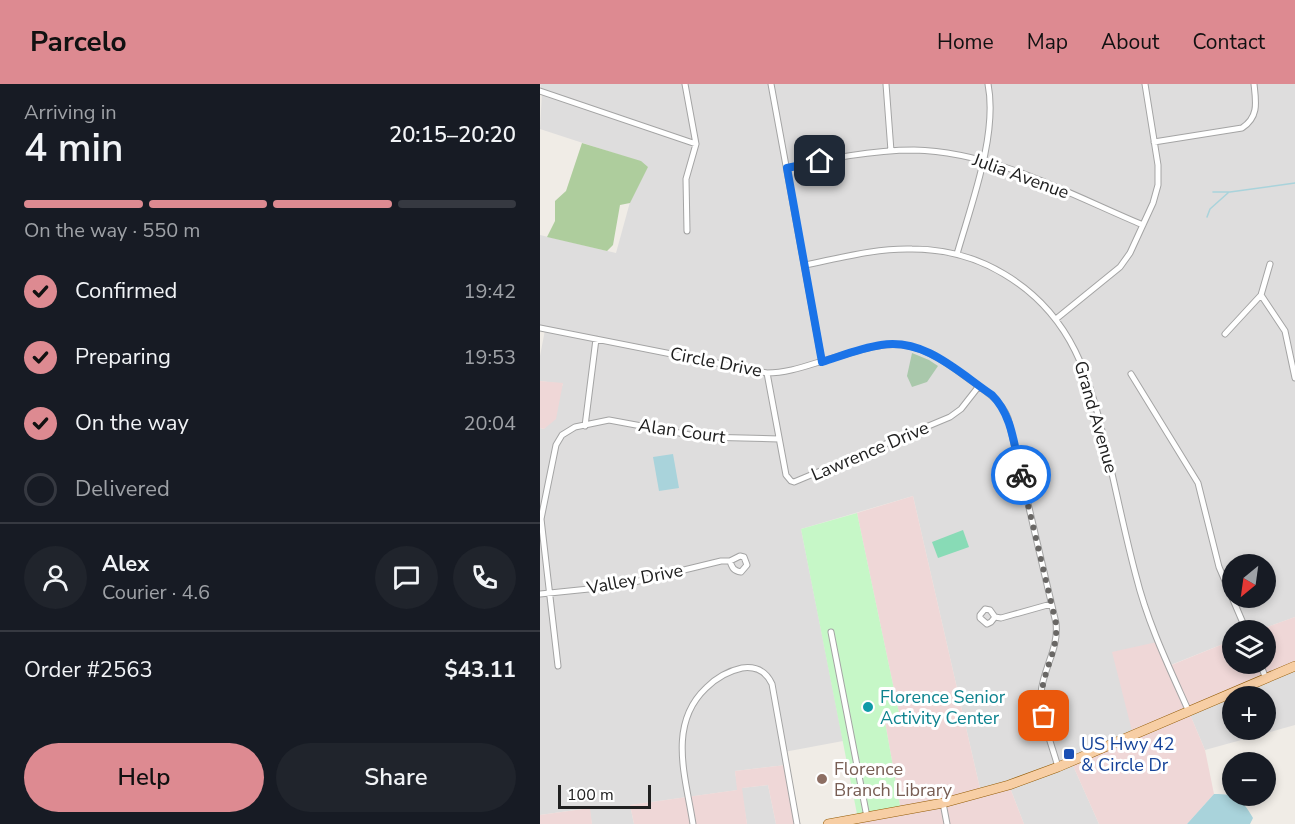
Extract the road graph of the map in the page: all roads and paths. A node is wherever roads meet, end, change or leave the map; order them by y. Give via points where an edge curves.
1 (685, 84) edge
2 (771, 84) edge
3 (886, 84) edge
4 (988, 84) edge
5 (1145, 84) edge
6 (1254, 84) edge
7 (540, 91) edge
8 (1154, 142) junction
9 (696, 144) junction
10 (891, 151) junction
11 (982, 160) junction
12 (787, 168) junction
13 (1143, 225) junction
14 (687, 231) dead end
15 (957, 254) junction
16 (1270, 264) dead end
17 (805, 265) junction
18 (1261, 295) junction
19 (1056, 319) junction
20 (540, 328) edge
21 (1225, 334) dead end
22 (596, 339) junction
23 (822, 362) junction
24 (767, 373) junction
25 (1131, 374) dead end
26 (1295, 378) edge
27 (979, 386) junction
28 (585, 426) junction
29 (779, 439) junction
30 (730, 561) dead end
31 (549, 593) junction
32 (540, 594) edge
33 (1051, 604) junction
34 (995, 617) dead end
35 (1242, 620) edge
36 (831, 632) dead end
37 (558, 666) dead end
38 (1295, 666) edge
39 (1264, 674) edge
40 (1266, 679) junction
41 (1189, 712) junction
42 (1058, 766) junction
43 (943, 803) junction
44 (867, 817) junction
45 (693, 824) edge
46 (797, 824) edge
47 (828, 824) edge
48 (947, 824) edge

1 - 9 street
2 - 12 street
3 - 10 street
4 - 11 street via 990,123
5 - 8 street
6 - 8 street via 1256,109 1242,128
7 - 9 street
8 - 13 street via 1158,184
9 - 14 street via 686,179
10 - 11 street, Julia Avenue via 936,152
10 - 12 street, Julia Avenue
11 - 13 street, Julia Avenue
11 - 15 street
12 - 17 street
13 - 19 street via 1120,267
15 - 17 street, Grand Avenue via 896,249
15 - 19 street, Grand Avenue via 1011,278
16 - 18 street
17 - 23 street
18 - 21 street
18 - 26 street via 1285,331
19 - 41 street, Grand Avenue via 1090,382 1141,597
20 - 22 street, Circle Drive
22 - 24 street, Circle Drive
22 - 28 street
23 - 24 street, Circle Drive
23 - 27 street, Circle Drive via 877,346 907,345 934,355
24 - 29 street
25 - 35 street via 1198,483 1219,567
27 - 29 street, Lawrence Drive via 950,417 798,481 791,481 786,475
27 - 33 street, Circle Drive via 1000,404 1008,418
28 - 29 street, Alan Court via 616,421 701,437
28 - 31 street, Alan Court via 566,432 554,451 541,519
30 - 31 street, Valley Drive via 618,586
31 - 32 street, Valley Drive
31 - 37 street, Alan Court
33 - 34 street
33 - 42 street, Circle Drive via 1057,636 1041,694
36 - 44 street
38 - 40 main road
39 - 40 street
40 - 41 main road
41 - 42 main road
42 - 43 main road via 1009,785
43 - 44 main road
43 - 48 street
44 - 47 main road
45 - 46 street via 681,739 687,714 715,680 731,671 752,668 765,673 772,684

